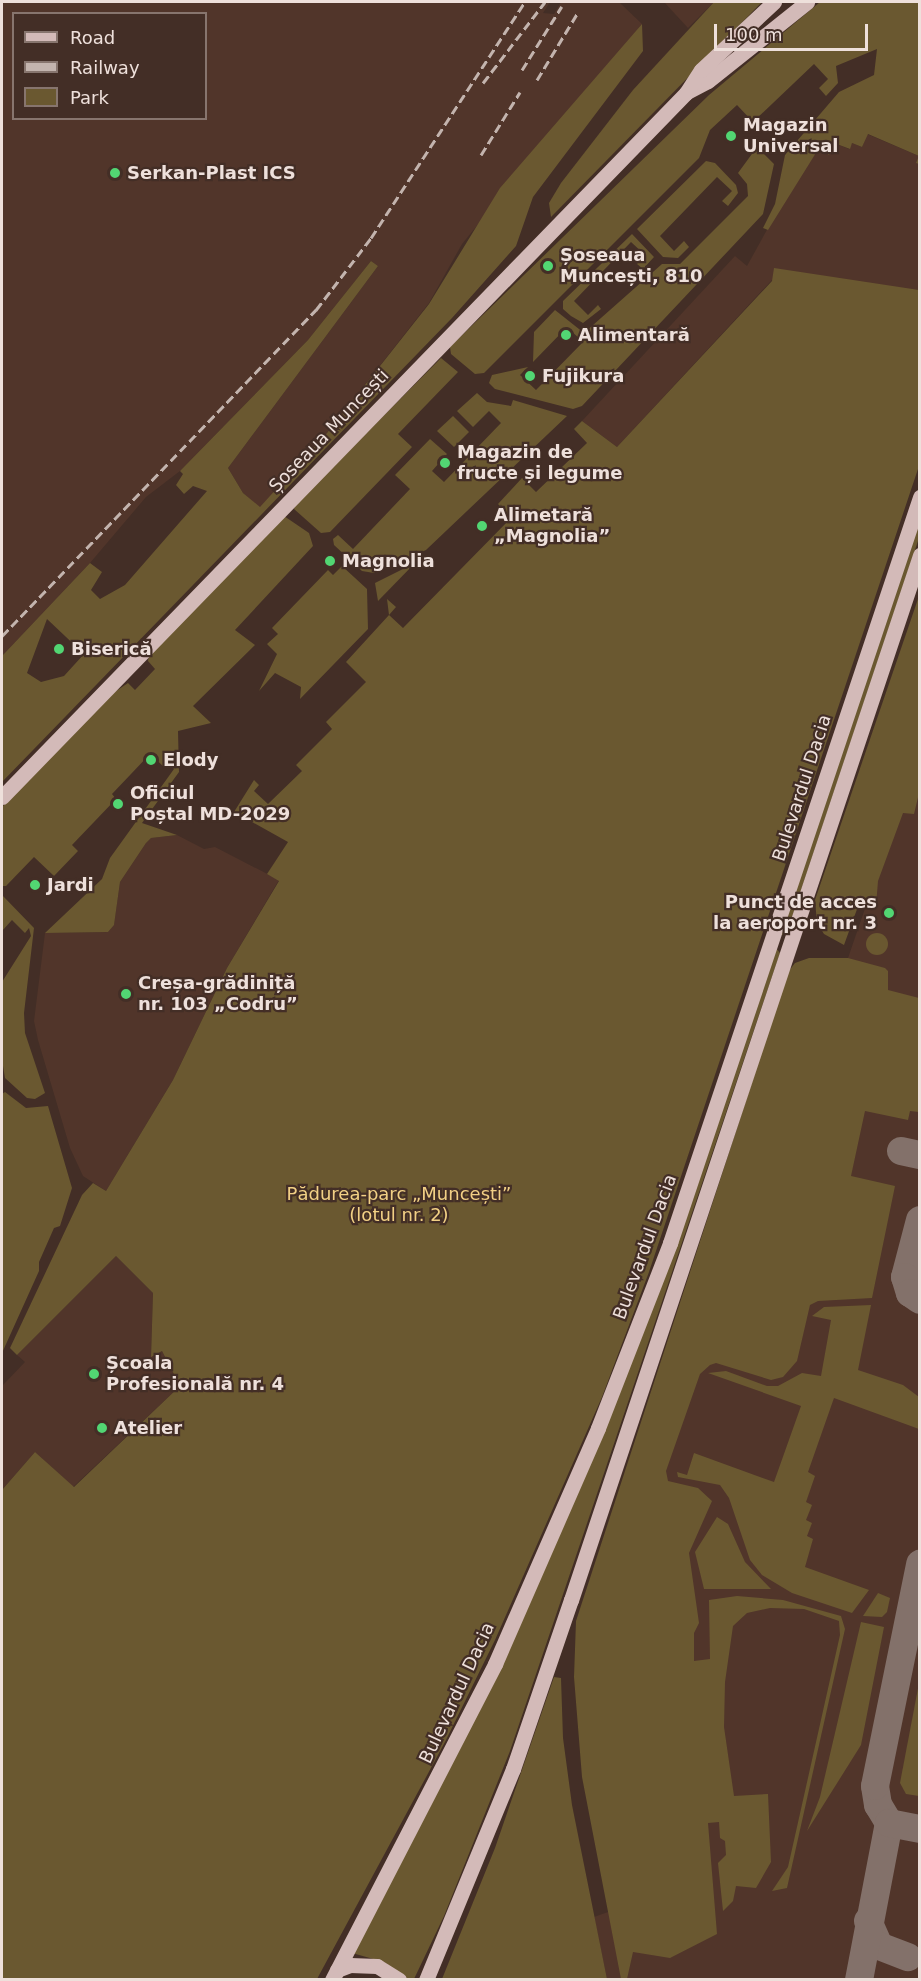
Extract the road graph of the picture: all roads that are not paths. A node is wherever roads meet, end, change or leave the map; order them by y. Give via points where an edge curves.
1 (774, 2) edge
2 (807, 2) edge
3 (686, 93) junction
4 (920, 497) edge
5 (920, 555) edge
6 (2, 797) edge
7 (772, 939) junction
8 (790, 945) junction
9 (334, 1975) edge
10 (399, 1980) edge
11 (426, 1980) edge

1 - 3 main road, Șoseaua Muncești via 701,70
2 - 3 main road, Șoseaua Muncești via 708,81
3 - 6 main road, Șoseaua Muncești
4 - 7 main road, Bulevardul Dacia
5 - 8 main road, Bulevardul Dacia
7 - 8 main road
7 - 9 main road, Bulevardul Dacia via 670,1243 598,1428 495,1664
8 - 11 main road, Bulevardul Dacia via 513,1769
9 - 10 main road via 350,1965 377,1966

